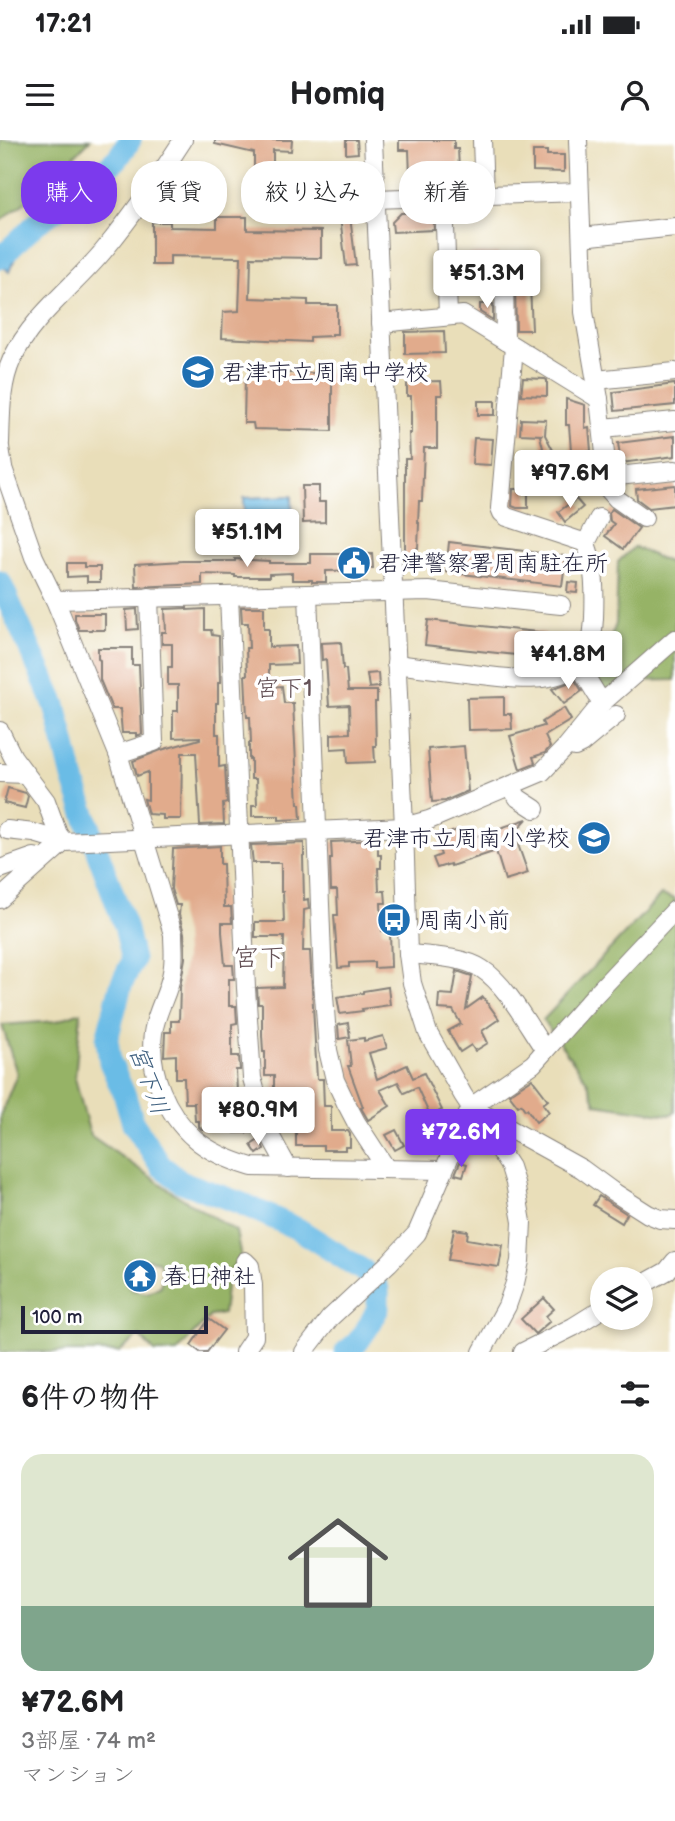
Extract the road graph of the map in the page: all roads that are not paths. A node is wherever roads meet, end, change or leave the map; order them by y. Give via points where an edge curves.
1 (183, 140) edge
2 (373, 140) edge
3 (482, 140) edge
4 (578, 140) edge
5 (374, 161) edge
6 (483, 161) edge
7 (579, 192) junction
8 (495, 195) edge
9 (377, 224) edge
10 (445, 224) edge
11 (675, 226) edge
12 (582, 237) junction
13 (504, 278) dead end
14 (448, 316) junction
15 (381, 323) junction
16 (510, 344) junction
17 (675, 372) edge
18 (596, 380) junction
19 (599, 399) junction
20 (675, 421) edge
21 (603, 428) junction
22 (0, 445) edge
23 (675, 470) edge
24 (608, 477) junction
25 (599, 518) dead end
26 (645, 518) dead end
27 (586, 543) junction
28 (394, 593) junction
29 (308, 594) junction
30 (229, 596) junction
31 (149, 597) junction
32 (55, 600) junction
33 (561, 605) dead end
34 (675, 639) edge
35 (396, 664) junction
36 (578, 664) junction
37 (602, 703) junction
38 (616, 715) dead end
39 (0, 731) edge
40 (567, 746) junction
41 (118, 754) junction
42 (0, 773) edge
43 (25, 774) junction
44 (510, 786) junction
45 (535, 809) dead end
46 (404, 827) junction
47 (7, 830) dead end
48 (318, 832) junction
49 (239, 836) junction
50 (143, 839) junction
51 (69, 842) junction
52 (44, 859) junction
53 (0, 869) edge
54 (0, 899) edge
55 (675, 910) edge
56 (408, 954) junction
57 (545, 1050) junction
58 (471, 1107) junction
59 (288, 1168) junction
60 (386, 1168) junction
61 (443, 1170) junction
62 (675, 1220) edge
63 (244, 1261) dead end
64 (675, 1261) edge
65 (653, 1279) edge
66 (590, 1316) edge
67 (241, 1345) edge
68 (304, 1352) edge
69 (482, 1352) edge
70 (523, 1352) edge

1 - 22 street via 106,248 26,334 11,361 1,396
2 - 5 street
3 - 6 street
4 - 7 street
7 - 8 street
7 - 12 street
9 - 15 street
10 - 14 street
11 - 12 street
12 - 18 street via 584,312
13 - 16 street
14 - 15 street
14 - 16 street via 463,314
15 - 28 street
16 - 19 street
16 - 27 street via 500,508 507,517
17 - 18 street
18 - 19 street
19 - 21 street
20 - 21 street
21 - 24 street
22 - 32 street via 3,468 34,557
23 - 24 street
24 - 26 street via 609,490 617,499
25 - 27 street
27 - 36 street via 594,578 593,635
28 - 29 street
28 - 33 street via 428,591
28 - 35 street
29 - 30 street
29 - 48 street
30 - 31 street
30 - 49 street
31 - 32 street
31 - 41 street via 154,742
32 - 41 street
34 - 37 street
35 - 36 street via 518,680 555,675
35 - 46 street
36 - 37 street
37 - 40 street
38 - 40 street via 581,744
39 - 43 street
40 - 44 street via 541,772
41 - 50 street
42 - 43 street
43 - 51 street via 46,801 58,834
44 - 45 street
44 - 46 street
46 - 48 street
46 - 56 street
47 - 51 street
48 - 49 street
48 - 60 street via 328,1050 345,1101
49 - 50 street
49 - 59 street via 252,1079 271,1137
50 - 51 street
50 - 59 street via 173,934 172,974 152,1035 159,1086 181,1125 213,1152 252,1167
51 - 52 street
52 - 53 street via 34,857
52 - 54 street
55 - 57 street
56 - 57 street via 481,968 501,986
56 - 58 street via 428,1033
57 - 58 street via 533,1064
58 - 61 street
58 - 62 street via 582,1168 648,1214
58 - 69 street via 510,1167 522,1222 515,1283
59 - 60 street
60 - 61 street
61 - 68 street via 416,1233 330,1318
63 - 67 street via 250,1266 253,1285 254,1336
64 - 65 street
66 - 70 street

